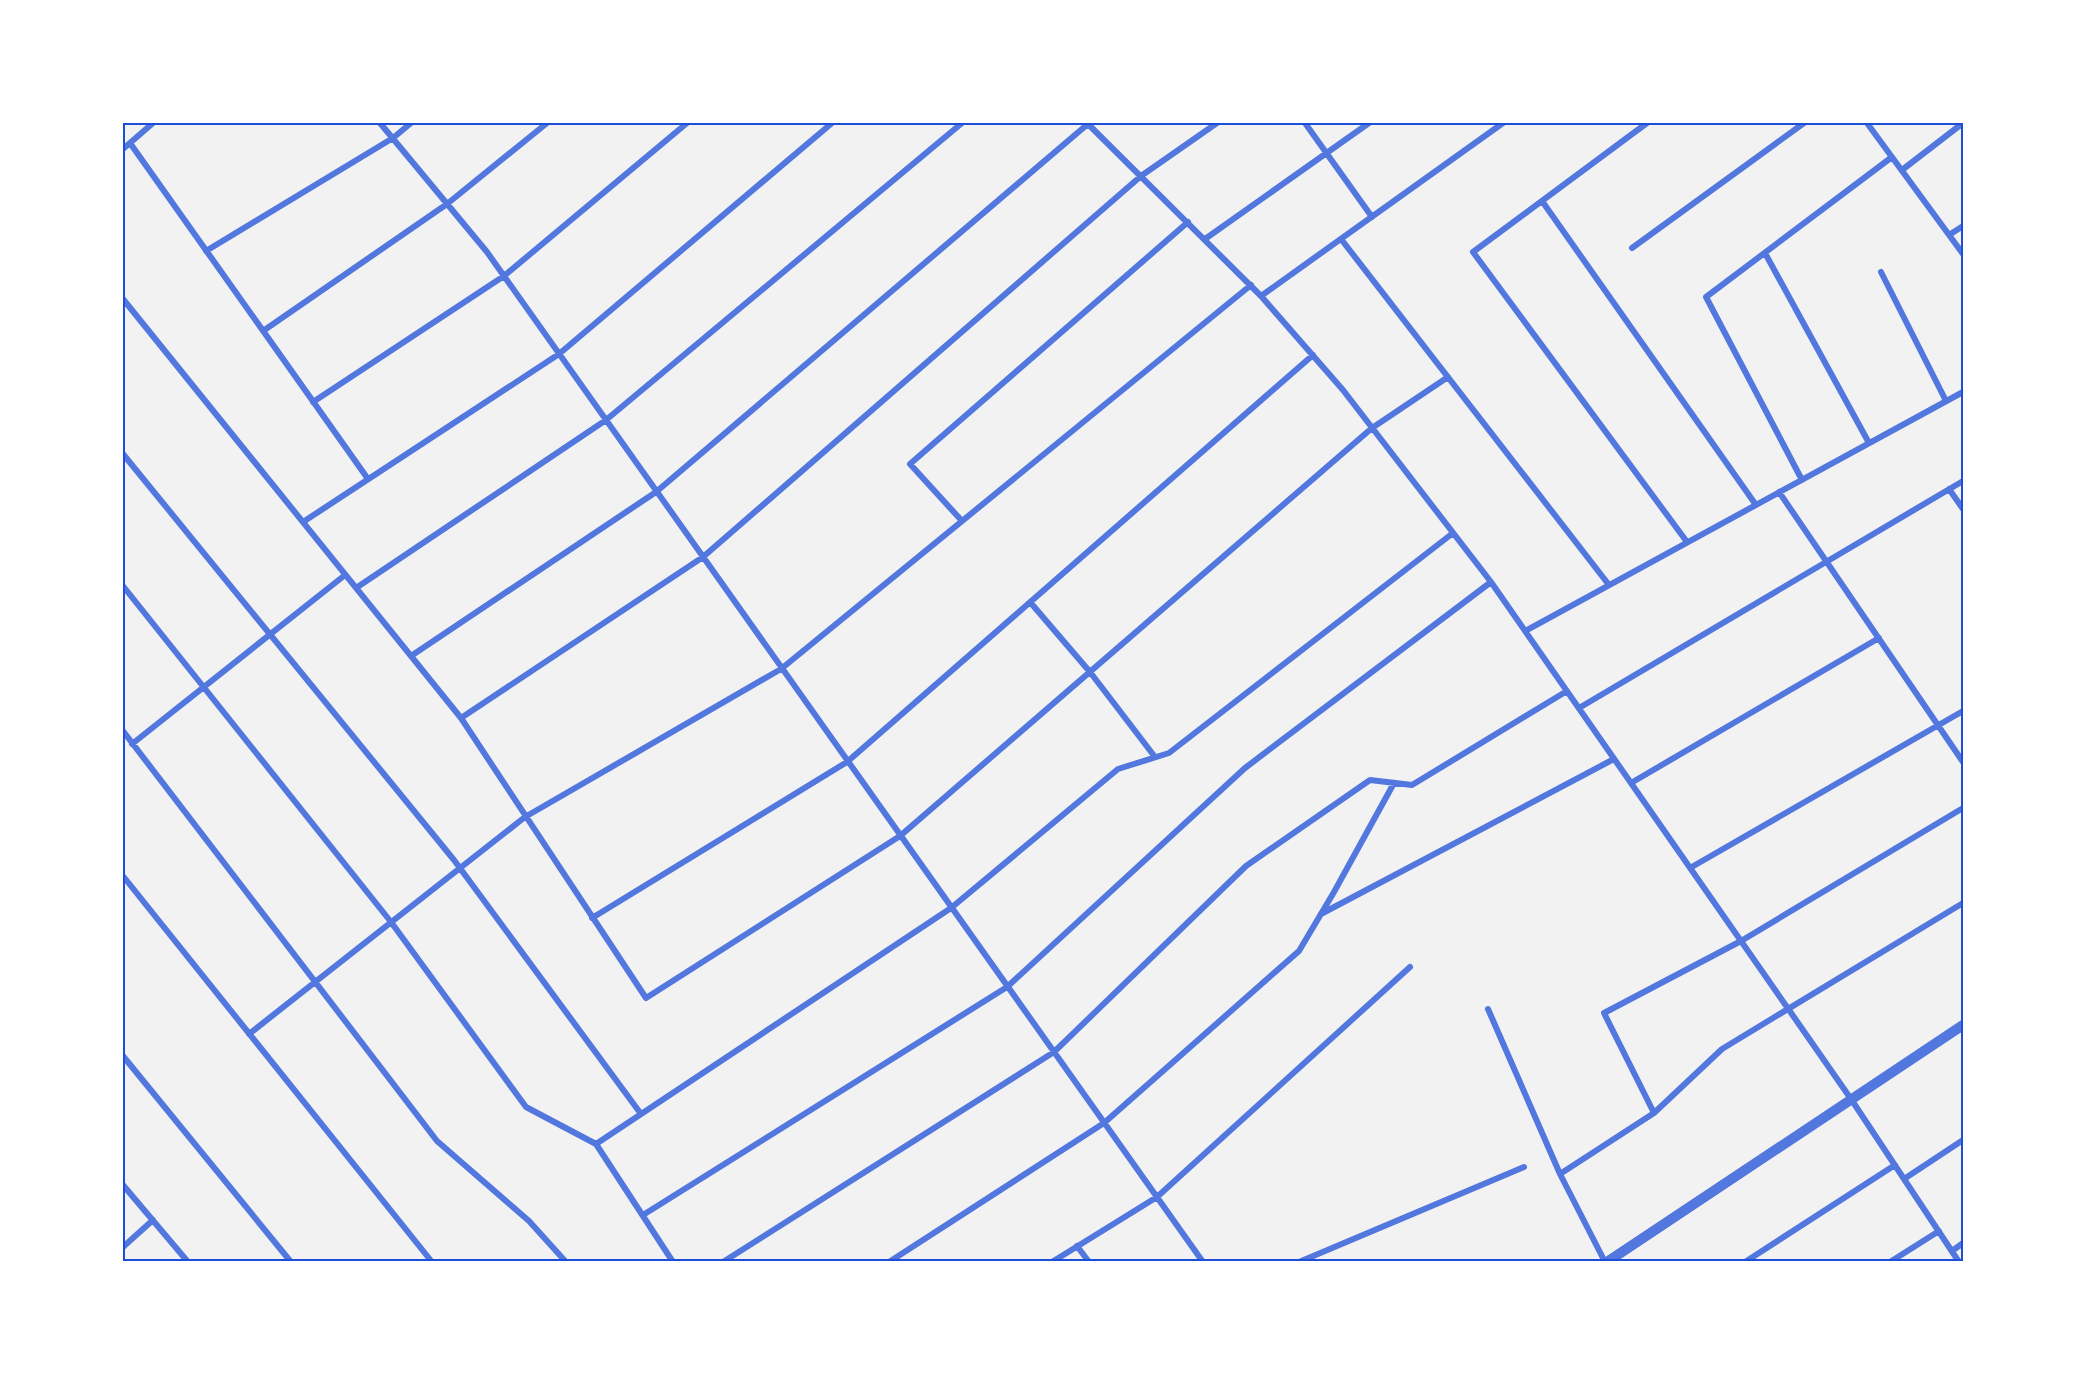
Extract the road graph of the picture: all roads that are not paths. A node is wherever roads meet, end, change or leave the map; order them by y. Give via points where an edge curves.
1 (153, 123) edge
2 (380, 123) edge
3 (411, 123) edge
4 (547, 123) edge
5 (687, 123) edge
6 (832, 123) edge
7 (962, 123) edge
8 (1088, 123) edge
9 (1217, 123) edge
10 (1305, 123) edge
11 (1369, 123) edge
12 (1503, 123) edge
13 (1647, 123) edge
14 (1804, 123) edge
15 (1867, 123) edge
16 (1963, 123) edge
17 (393, 138) junction
18 (130, 143) junction
19 (123, 149) edge
20 (1327, 153) junction
21 (1892, 157) junction
22 (1902, 170) junction
23 (1142, 176) junction
24 (1542, 201) junction
25 (447, 204) junction
26 (1372, 217) junction
27 (1188, 222) junction
28 (1963, 226) edge
29 (1949, 236) junction
30 (1205, 239) junction
31 (1341, 239) junction
32 (1632, 248) dead end
33 (206, 251) junction
34 (1765, 253) junction
35 (1963, 254) edge
36 (1881, 272) dead end
37 (504, 276) junction
38 (1251, 285) junction
39 (1261, 296) junction
40 (123, 299) edge
41 (263, 331) junction
42 (559, 354) junction
43 (1312, 355) junction
44 (1448, 377) junction
45 (1963, 392) edge
46 (1946, 401) junction
47 (314, 402) junction
48 (606, 420) junction
49 (1372, 428) junction
50 (1869, 443) junction
51 (123, 454) edge
52 (368, 479) junction
53 (1802, 480) junction
54 (1963, 481) edge
55 (1949, 489) junction
56 (657, 492) junction
57 (1779, 492) junction
58 (1756, 505) junction
59 (1963, 508) edge
60 (962, 521) junction
61 (303, 522) junction
62 (1453, 533) junction
63 (1687, 542) junction
64 (703, 557) junction
65 (1827, 562) junction
66 (345, 575) junction
67 (1491, 582) junction
68 (1609, 585) junction
69 (123, 586) edge
70 (356, 588) junction
71 (1030, 602) junction
72 (1525, 631) junction
73 (270, 634) junction
74 (1879, 638) junction
75 (411, 656) junction
76 (781, 669) junction
77 (1090, 672) junction
78 (204, 687) junction
79 (1567, 691) junction
80 (1579, 708) junction
81 (1963, 711) edge
82 (461, 718) junction
83 (1938, 725) junction
84 (123, 731) edge
85 (132, 744) junction
86 (1155, 757) junction
87 (1614, 759) junction
88 (848, 762) junction
89 (1963, 762) edge
90 (1394, 783) junction
91 (1631, 783) junction
92 (1963, 808) edge
93 (525, 817) junction
94 (900, 836) junction
95 (460, 868) junction
96 (1690, 868) junction
97 (123, 876) edge
98 (1963, 903) edge
99 (951, 908) junction
100 (1321, 915) junction
101 (592, 918) junction
102 (391, 922) junction
103 (1741, 941) junction
104 (1410, 967) dead end
105 (315, 982) junction
106 (1007, 987) junction
107 (1488, 1009) dead end
108 (1788, 1009) junction
109 (1963, 1025) edge
110 (249, 1034) junction
111 (1053, 1052) junction
112 (123, 1056) edge
113 (1851, 1099) junction
114 (1654, 1113) junction
115 (641, 1114) junction
116 (1104, 1123) junction
117 (1963, 1140) edge
118 (596, 1144) junction
119 (1894, 1165) junction
120 (1524, 1167) dead end
121 (1560, 1174) junction
122 (1904, 1179) junction
123 (123, 1185) edge
124 (1156, 1197) junction
125 (643, 1215) junction
126 (153, 1220) junction
127 (1939, 1231) junction
128 (1963, 1243) edge
129 (1077, 1246) junction
130 (123, 1247) edge
131 (1952, 1251) junction
132 (188, 1262) edge
133 (291, 1262) edge
134 (432, 1262) edge
135 (566, 1262) edge
136 (674, 1262) edge
137 (723, 1262) edge
138 (889, 1262) edge
139 (1052, 1262) edge
140 (1089, 1262) edge
141 (1203, 1262) edge
142 (1299, 1262) edge
143 (1606, 1262) edge
144 (1745, 1262) edge
145 (1890, 1262) edge
146 (1959, 1262) edge

1 - 18 street
2 - 17 street
3 - 17 street
4 - 25 street
5 - 37 street
6 - 42 street
7 - 48 street
8 - 23 street
8 - 56 street
9 - 23 street
10 - 20 street
11 - 20 street
12 - 26 street
13 - 24 street
14 - 32 street
15 - 21 street
16 - 22 street
17 - 25 street
17 - 33 street
18 - 19 street
18 - 33 street
20 - 26 street
20 - 30 street
21 - 22 street
21 - 34 street
22 - 29 street
23 - 27 street
23 - 64 street
24 - 58 street
24 - 63 street via 1473,252
25 - 37 street
25 - 41 street
26 - 31 street
27 - 30 street
27 - 60 street via 910,464
28 - 29 street
29 - 35 street
30 - 38 street
31 - 39 street
31 - 44 street
33 - 41 street
34 - 50 street
34 - 53 street via 1706,297
36 - 46 street
37 - 42 street
37 - 47 street
38 - 39 street
38 - 60 street
39 - 43 street
40 - 61 street
41 - 47 street
42 - 48 street
42 - 52 street
43 - 49 street
43 - 71 street
44 - 49 street
44 - 68 street
45 - 46 street
46 - 50 street
47 - 52 street
48 - 56 street
48 - 70 street
49 - 62 street
49 - 77 street
50 - 53 street
51 - 73 street
52 - 61 street
53 - 57 street
54 - 55 street
55 - 59 street
55 - 65 street
56 - 64 street
56 - 75 street
57 - 58 street
57 - 65 street
58 - 63 street
60 - 76 street
61 - 66 street
62 - 67 street
62 - 86 street via 1169,753
63 - 68 street
64 - 76 street
64 - 82 street
65 - 74 street
65 - 80 street
66 - 70 street
66 - 73 street
67 - 72 street
67 - 106 street via 1245,768
68 - 72 street
69 - 78 street
70 - 75 street
71 - 77 street
71 - 88 street
72 - 79 street
73 - 78 street
73 - 95 street
74 - 83 street
74 - 91 street
75 - 82 street
76 - 88 street
76 - 93 street
77 - 86 street
77 - 94 street
78 - 85 street
78 - 102 street
79 - 80 street
79 - 90 street via 1412,785
80 - 87 street
81 - 83 street
82 - 93 street
83 - 89 street
83 - 96 street
84 - 85 street
85 - 105 street
86 - 99 street via 1118,769
87 - 91 street
87 - 100 street
88 - 94 street
88 - 101 street
90 - 100 street
90 - 111 street via 1370,780 1246,866
91 - 96 street
92 - 103 street
93 - 95 street
93 - 101 street
94 - 99 street
94 - 101 street via 646,998
95 - 102 street
95 - 115 street
96 - 103 street
97 - 110 street
98 - 108 street
99 - 106 street
99 - 115 street
100 - 116 street via 1299,951
102 - 105 street
102 - 118 street via 526,1107
103 - 108 street
103 - 114 street via 1604,1013
104 - 124 street
105 - 110 street
105 - 135 street via 437,1141 529,1221
106 - 111 street
106 - 125 street
107 - 121 street
108 - 113 street
108 - 114 street via 1722,1048
109 - 113 street
110 - 134 street
111 - 116 street
111 - 137 street
112 - 133 street
113 - 119 street
113 - 143 street
114 - 121 street
115 - 118 street
116 - 124 street
116 - 138 street
117 - 122 street
118 - 125 street
119 - 122 street
119 - 144 street
120 - 142 street
121 - 143 street
122 - 127 street
123 - 126 street
124 - 129 street
124 - 141 street
125 - 136 street
126 - 130 street
126 - 132 street
127 - 131 street
127 - 145 street
128 - 131 street
129 - 139 street
129 - 140 street
131 - 146 street

